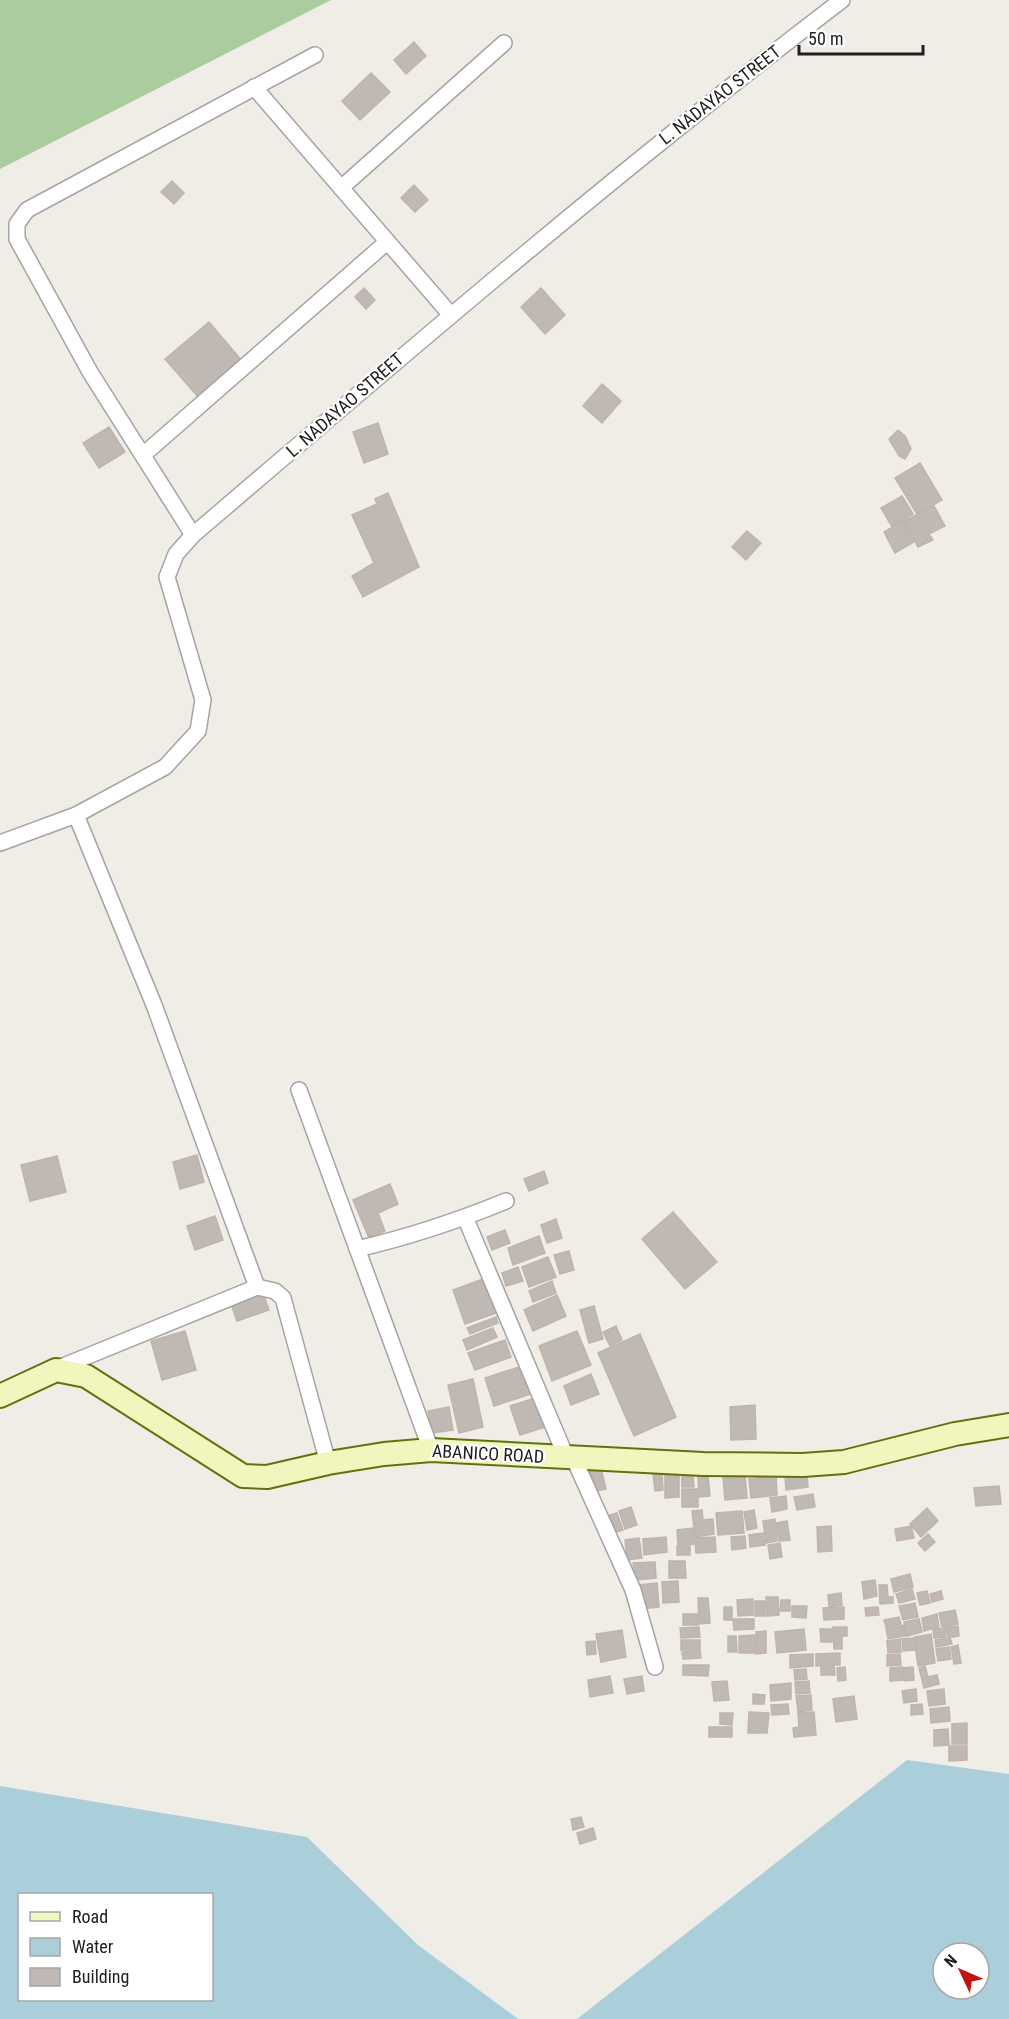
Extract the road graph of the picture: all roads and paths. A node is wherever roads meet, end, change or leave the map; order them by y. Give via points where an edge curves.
1 (842, 0) edge
2 (504, 43) dead end
3 (315, 55) dead end
4 (254, 87) junction
5 (341, 188) junction
6 (387, 242) junction
7 (450, 314) junction
8 (142, 455) junction
9 (193, 535) junction
10 (76, 815) junction
11 (0, 843) edge
12 (300, 1090) dead end
13 (507, 1201) dead end
14 (465, 1217) junction
15 (357, 1248) junction
16 (257, 1287) junction
17 (56, 1370) junction
18 (0, 1396) edge
19 (1009, 1425) edge
20 (431, 1450) junction
21 (571, 1459) junction
22 (328, 1463) junction
23 (655, 1667) dead end

1 - 7 street, L. NADAYAO STREET via 739,78
2 - 5 street
3 - 4 street
4 - 5 street
4 - 8 street via 27,210 17,224 17,239 90,372
5 - 6 street
6 - 7 street
6 - 8 street
7 - 9 street, L. NADAYAO STREET
8 - 9 street
9 - 10 street, L. NADAYAO STREET via 176,554 167,577 203,700 198,731 165,767
10 - 11 street, L. NADAYAO STREET
10 - 16 street via 154,1005
12 - 15 street
13 - 14 street
14 - 15 street via 407,1237
14 - 21 street
15 - 20 street
16 - 17 street
16 - 22 street via 276,1291 283,1298
17 - 18 street
17 - 22 street, ABANICO ROAD via 86,1376 243,1476 267,1477
19 - 21 street, ABANICO ROAD via 955,1434 844,1462 737,1465
20 - 21 street, ABANICO ROAD
20 - 22 street, ABANICO ROAD
21 - 23 street via 633,1590

